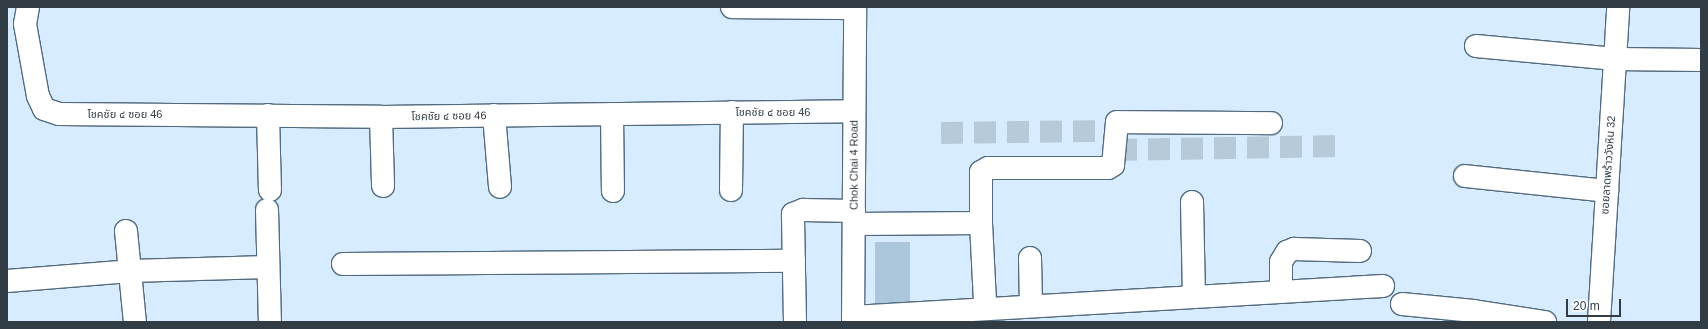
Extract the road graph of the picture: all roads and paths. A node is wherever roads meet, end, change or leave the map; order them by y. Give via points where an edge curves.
1 (28, 7) edge
2 (732, 7) edge
3 (855, 7) edge
4 (1618, 7) edge
5 (1476, 46) dead end
6 (1615, 59) junction
7 (1701, 60) edge
8 (854, 111) junction
9 (732, 112) junction
10 (612, 114) junction
11 (268, 115) junction
12 (494, 115) junction
13 (381, 117) junction
14 (1270, 123) dead end
15 (1465, 176) dead end
16 (383, 186) dead end
17 (500, 187) dead end
18 (731, 190) dead end
19 (613, 191) dead end
20 (1607, 191) junction
21 (1192, 202) dead end
22 (854, 218) junction
23 (982, 223) junction
24 (126, 231) dead end
25 (1360, 251) dead end
26 (1030, 258) dead end
27 (794, 261) junction
28 (344, 264) dead end
29 (268, 267) junction
30 (130, 271) junction
31 (7, 280) edge
32 (1383, 286) dead end
33 (1281, 292) junction
34 (1194, 296) junction
35 (1402, 304) dead end
36 (1031, 306) junction
37 (980, 311) edge
38 (1474, 316) edge
39 (853, 319) edge
40 (135, 322) edge
41 (270, 322) edge
42 (795, 322) edge
43 (1545, 322) edge
44 (1598, 322) edge

1 - 11 street, โชคชัย ๔ ซอย 46 via 25,24 38,96 44,109 58,114
2 - 3 street
3 - 8 street, Chok Chai 4 Road
4 - 6 street, ซอยลาดพร้าววังหิน 32
5 - 6 street
6 - 7 street
6 - 20 street, ซอยลาดพร้าววังหิน 32
8 - 9 street, โชคชัย ๔ ซอย 46
8 - 22 street, Chok Chai 4 Road
9 - 10 street, โชคชัย ๔ ซอย 46
9 - 18 street
10 - 12 street, โชคชัย ๔ ซอย 46
10 - 19 street
11 - 13 street, โชคชัย ๔ ซอย 46
11 - 29 street
12 - 13 street, โชคชัย ๔ ซอย 46
12 - 17 street
13 - 16 street
14 - 23 street via 1117,122 1113,166 1108,168 988,168 981,172
15 - 20 street
20 - 44 street, ซอยลาดพร้าววังหิน 32
21 - 34 street
22 - 23 street
22 - 27 street via 797,211 793,214
22 - 39 street, Chok Chai 4 Road
23 - 37 street
24 - 30 street
25 - 33 street via 1294,249 1287,252 1281,262
26 - 36 street
27 - 28 street
27 - 42 street
29 - 30 street
29 - 41 street
30 - 31 street
30 - 40 street
32 - 33 street
33 - 34 street
34 - 36 street
35 - 38 street
36 - 37 street
37 - 39 street
38 - 43 street

